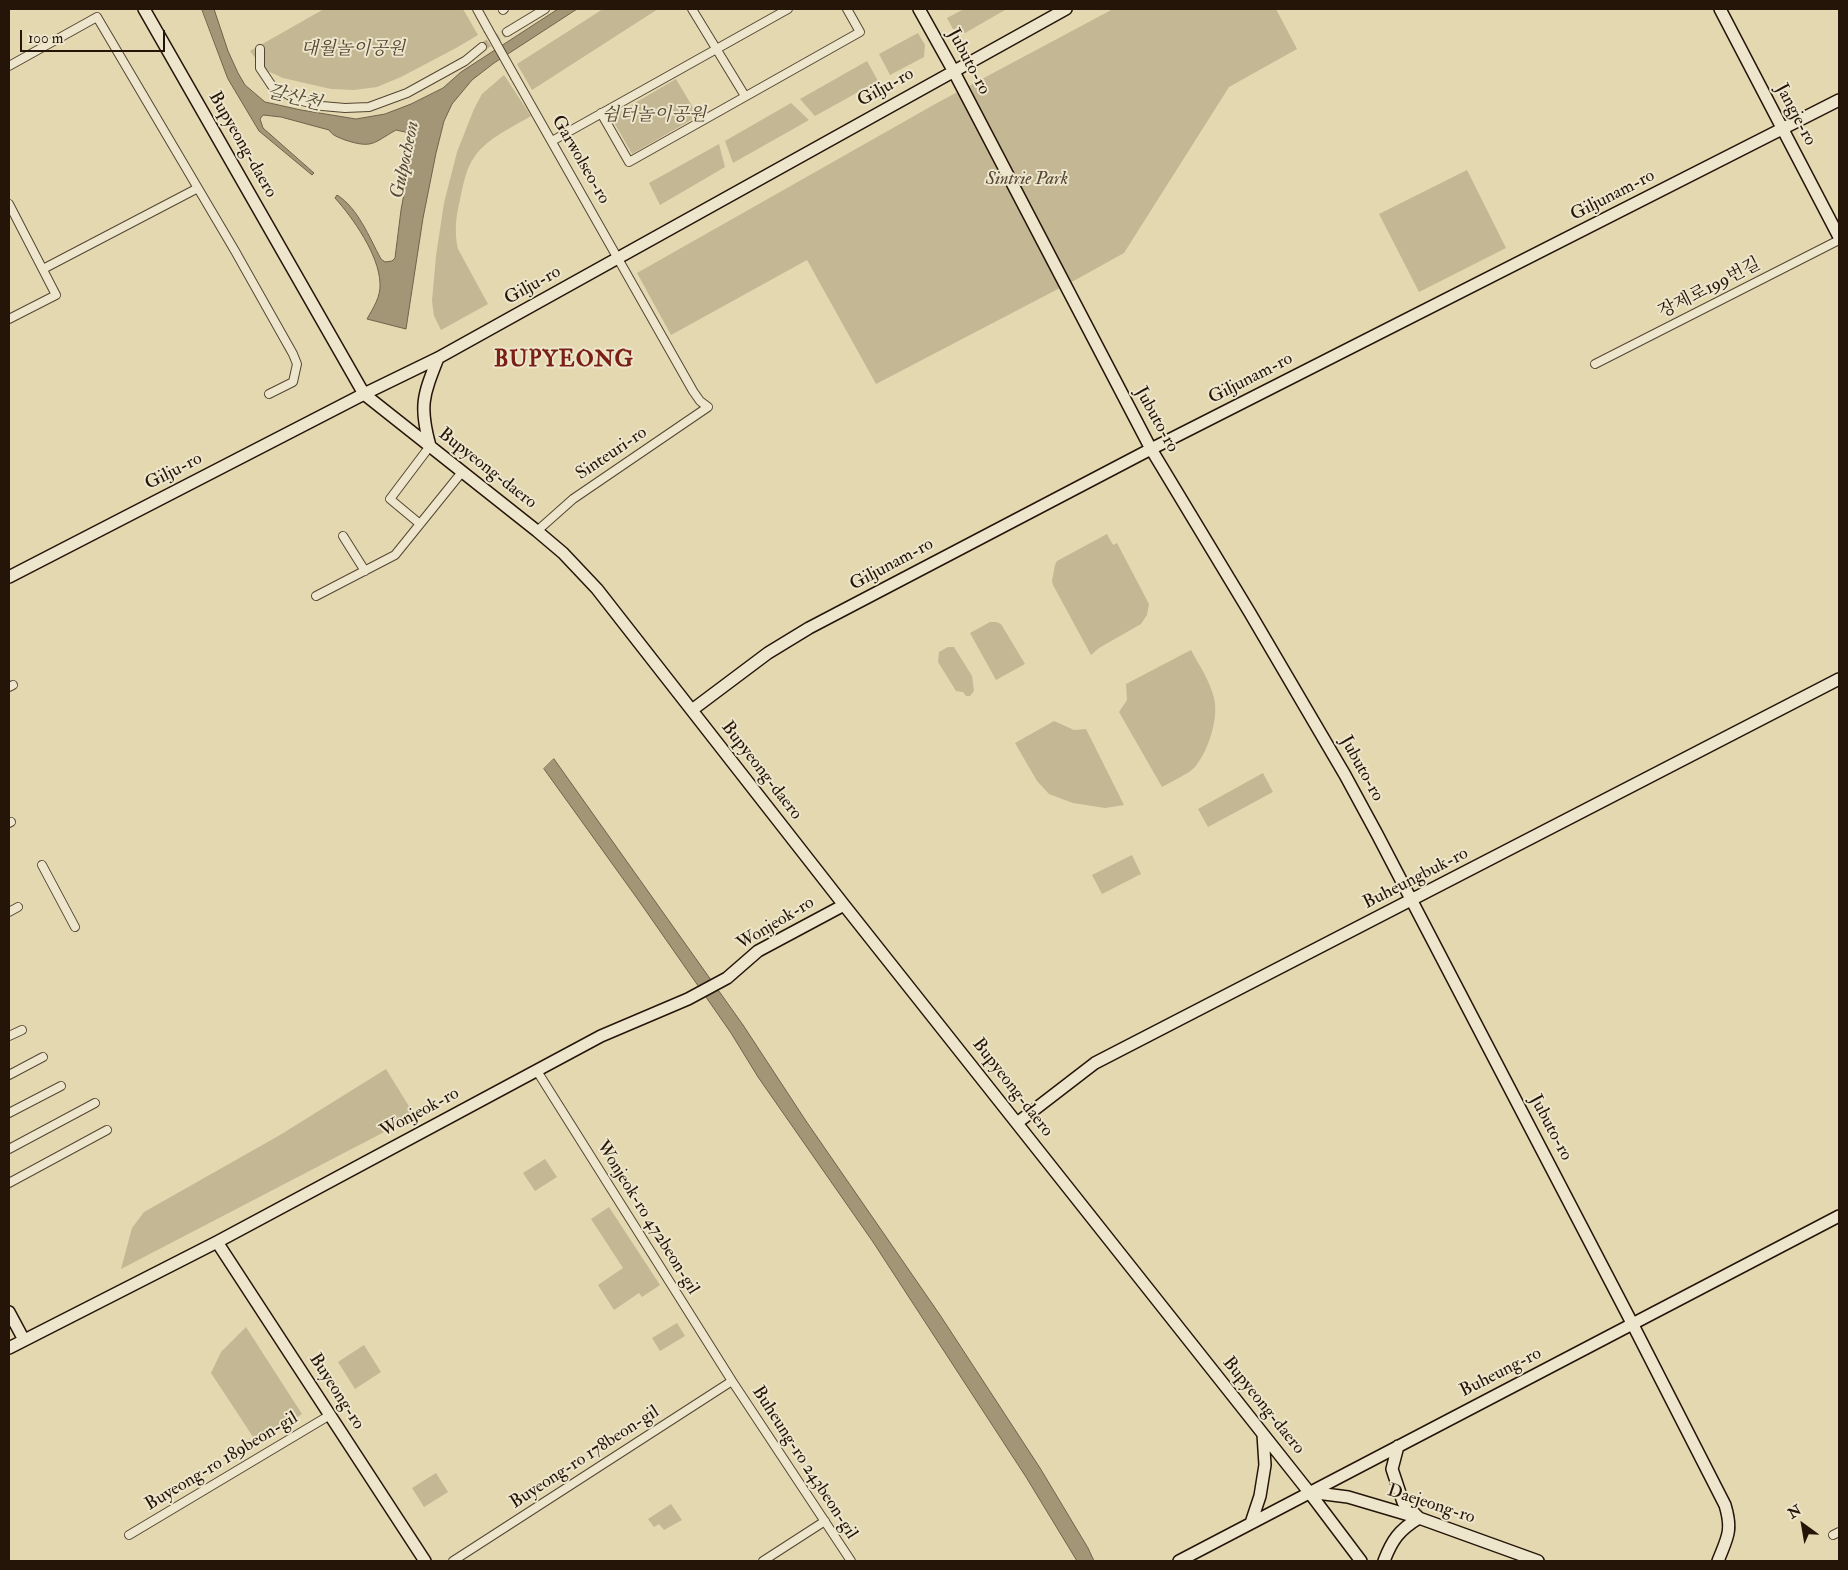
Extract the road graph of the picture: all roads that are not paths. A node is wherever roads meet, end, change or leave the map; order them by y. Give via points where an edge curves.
1 (144, 9) edge
2 (477, 9) edge
3 (545, 9) edge
4 (692, 9) edge
5 (788, 9) edge
6 (847, 9) edge
7 (919, 9) edge
8 (1066, 9) edge
9 (1720, 9) edge
10 (507, 32) tunnel mouth
11 (482, 47) tunnel mouth
12 (260, 49) dead end
13 (716, 49) junction
14 (9, 66) edge
15 (953, 70) junction
16 (745, 96) junction
17 (1839, 100) edge
18 (601, 113) junction
19 (1783, 129) junction
20 (552, 141) junction
21 (198, 188) junction
22 (9, 204) edge
23 (1839, 238) edge
24 (619, 259) junction
25 (43, 269) junction
26 (9, 320) edge
27 (438, 358) junction
28 (1595, 364) dead end
29 (270, 394) dead end
30 (364, 394) junction
31 (708, 406) joint
32 (430, 446) junction
33 (1151, 449) junction
34 (462, 472) junction
35 (420, 524) junction
36 (537, 531) junction
37 (343, 536) dead end
38 (365, 571) junction
39 (9, 577) edge
40 (316, 596) dead end
41 (1839, 679) edge
42 (692, 710) junction
43 (42, 865) dead end
44 (1412, 900) junction
45 (844, 905) junction
46 (18, 907) dead end
47 (9, 912) edge
48 (75, 927) dead end
49 (22, 1030) dead end
50 (9, 1036) edge
51 (43, 1057) dead end
52 (537, 1071) junction
53 (9, 1075) edge
54 (61, 1086) dead end
55 (95, 1103) dead end
56 (9, 1113) edge
57 (1017, 1122) junction
58 (107, 1130) dead end
59 (9, 1149) edge
60 (9, 1183) edge
61 (1839, 1216) edge
62 (217, 1242) junction
63 (9, 1312) edge
64 (1633, 1324) junction
65 (24, 1340) junction
66 (9, 1348) edge
67 (732, 1381) junction
68 (330, 1415) junction
69 (1263, 1434) junction
70 (1398, 1446) junction
71 (1309, 1492) junction
72 (1419, 1518) junction
73 (825, 1521) junction
74 (1251, 1523) junction
75 (130, 1534) dead end
76 (426, 1561) edge
77 (453, 1561) edge
78 (762, 1561) edge
79 (851, 1561) edge
80 (1180, 1561) edge
81 (1361, 1561) edge
82 (1384, 1561) edge
83 (1538, 1561) edge
84 (1718, 1561) edge

1 - 30 main road, Bupyeong-daero
2 - 20 street, Garwolseo-ro, bridge
3 - 10 street
4 - 13 street
5 - 13 street
6 - 16 street via 860,32
7 - 15 main road, Jubuto-ro
8 - 15 main road, Gilju-ro
9 - 19 main road, Jangje-ro
11 - 12 street via 448,71 407,92 369,106 345,108 298,100 272,86 260,68
13 - 16 street
13 - 18 street
14 - 21 street via 98,17
15 - 24 main road, Gilju-ro
15 - 33 main road, Jubuto-ro
16 - 18 street via 629,162
17 - 19 main road, Giljunam-ro
18 - 20 street
19 - 23 main road, Jangje-ro
19 - 33 main road, Giljunam-ro
20 - 24 street, Garwolseo-ro
21 - 25 street
21 - 29 street via 297,364 293,382
22 - 25 street
23 - 28 street, 장제로199번길
24 - 27 main road, Gilju-ro
24 - 31 street, Garwolseo-ro via 693,391
25 - 26 street via 56,295
27 - 30 main road, Gilju-ro
27 - 32 main road via 426,386 423,405
30 - 32 main road, Bupyeong-daero
30 - 39 main road, Gilju-ro
31 - 36 street, Sinteuri-ro via 573,499
32 - 34 main road, Bupyeong-daero
32 - 35 street via 390,499
33 - 42 main road, Giljunam-ro via 809,628 768,653
33 - 44 main road, Jubuto-ro via 1345,775
34 - 35 street
34 - 36 main road, Bupyeong-daero
35 - 38 street via 395,555
36 - 42 main road, Bupyeong-daero via 591,582
37 - 38 street
38 - 40 street
41 - 44 main road, Buheungbuk-ro
42 - 45 main road, Bupyeong-daero
43 - 48 street
44 - 57 main road, Buheungbuk-ro via 1095,1064
44 - 64 main road, Jubuto-ro
45 - 52 main road, Wonjeok-ro via 758,951 727,978 688,999 601,1036
45 - 57 main road, Bupyeong-daero
46 - 47 street
49 - 50 street
51 - 53 street
52 - 62 main road, Wonjeok-ro
52 - 67 street, Wonjeok-ro 472beon-gil
54 - 56 street
55 - 59 street
57 - 69 main road, Bupyeong-daero
58 - 60 street
61 - 64 main road, Buheung-ro
62 - 65 main road, Wonjeok-ro
62 - 68 main road, Buyeong-ro
63 - 65 main road
64 - 70 main road, Buheung-ro
64 - 84 main road, Jubuto-ro via 1725,1505 1730,1528
65 - 66 main road, Wonjeok-ro
67 - 73 street, Buheung-ro 243beon-gil
67 - 77 street, Buyeong-ro 178beon-gil
68 - 75 street, Buyeong-ro 189beon-gil
68 - 76 main road, Buyeong-ro
69 - 71 main road, Bupyeong-daero
69 - 74 main road via 1265,1465
70 - 71 main road, Buheung-ro
70 - 72 main road via 1392,1469 1403,1502
71 - 72 main road, Daejeong-ro via 1348,1497
71 - 74 main road, Buheung-ro
71 - 81 main road, Bupyeong-daero
72 - 82 main road via 1391,1542
72 - 83 main road, Daejeong-ro
73 - 78 street
73 - 79 street, Buheung-ro 243beon-gil
74 - 80 main road, Buheung-ro

